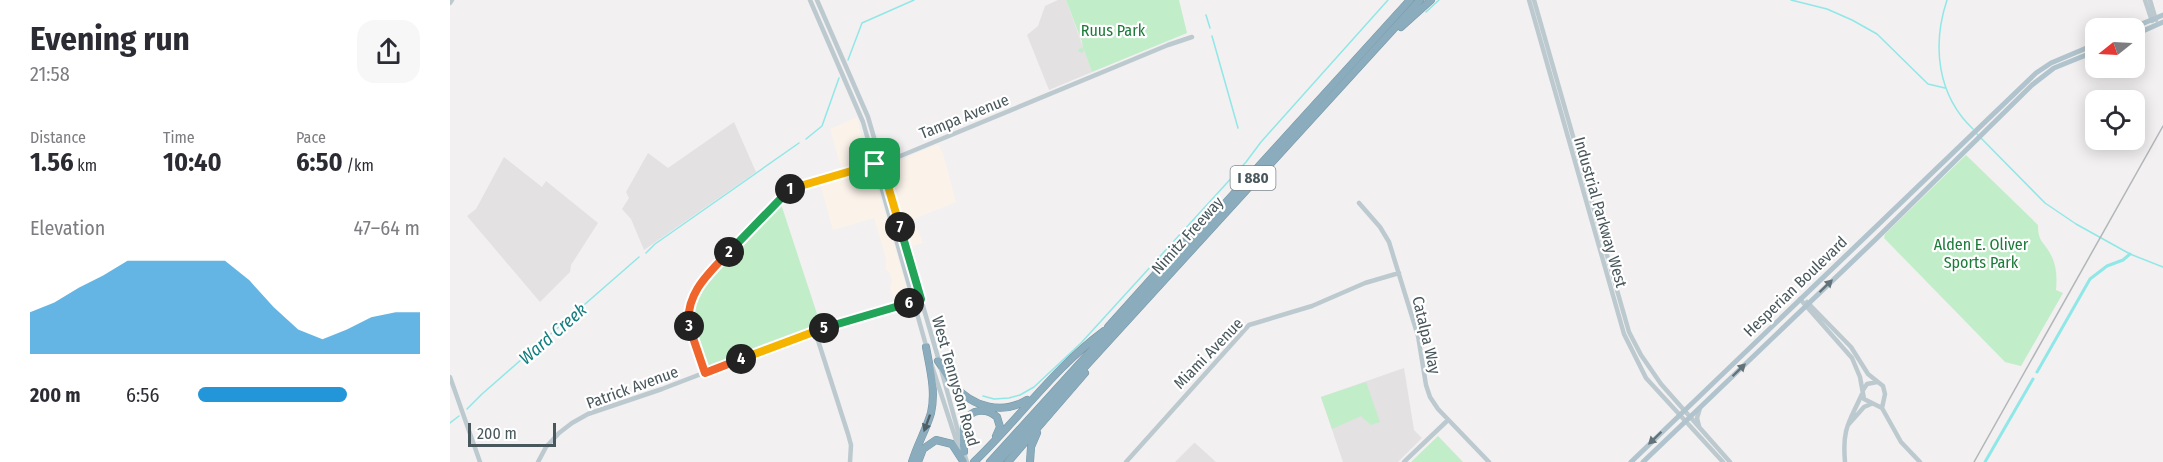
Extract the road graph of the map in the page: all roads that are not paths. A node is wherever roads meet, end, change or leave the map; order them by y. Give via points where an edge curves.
1 (810, 0) edge
2 (817, 0) edge
3 (1410, 0) edge
4 (1416, 0) edge
5 (1420, 0) edge
6 (1431, 0) edge
7 (1529, 0) edge
8 (1534, 0) edge
9 (2145, 0) edge
10 (2151, 0) edge
11 (1403, 2) edge
12 (2163, 15) edge
13 (2154, 19) junction
14 (2163, 22) edge
15 (2145, 23) edge
16 (2156, 26) junction
17 (2145, 30) edge
18 (1192, 37) dead end
19 (2085, 49) edge
20 (2085, 56) edge
21 (1366, 59) junction
22 (1980, 131) junction
23 (1965, 145) junction
24 (878, 163) junction
25 (1582, 177) junction
26 (1906, 198) junction
27 (1359, 204) dead end
28 (1905, 209) junction
29 (1400, 273) junction
30 (1149, 287) junction
31 (1139, 291) junction
32 (921, 299) junction
33 (1800, 299) junction
34 (915, 301) junction
35 (1807, 305) junction
36 (815, 330) junction
37 (1104, 331) junction
38 (1107, 343) junction
39 (926, 347) junction
40 (1849, 349) junction
41 (1093, 358) junction
42 (938, 361) junction
43 (705, 373) junction
44 (450, 377) edge
45 (1877, 382) junction
46 (1038, 391) junction
47 (1863, 392) junction
48 (1883, 399) junction
49 (1873, 404) junction
50 (1701, 407) junction
51 (1882, 408) junction
52 (1682, 413) junction
53 (1688, 419) junction
54 (1448, 420) junction
55 (1038, 428) junction
56 (1847, 428) junction
57 (1700, 429) junction
58 (986, 451) junction
59 (964, 452) junction
60 (480, 462) edge
61 (538, 462) edge
62 (850, 462) edge
63 (912, 462) edge
64 (918, 462) edge
65 (964, 462) edge
66 (975, 462) edge
67 (984, 462) edge
68 (990, 462) edge
69 (998, 462) edge
70 (1008, 462) edge
71 (1030, 462) edge
72 (1126, 462) edge
73 (1404, 462) edge
74 (1489, 462) edge
75 (1631, 462) edge
76 (1643, 462) edge
77 (1723, 462) edge
78 (1730, 462) edge
79 (1845, 462) edge
80 (1920, 462) edge

1 - 24 main road, West Tennyson Road
2 - 24 main road, West Tennyson Road via 868,117
3 - 30 highway, I 880
4 - 41 highway, I 880 via 1093,353
5 - 21 highway, Nimitz Freeway / I 880
6 - 21 highway
7 - 25 main road, Industrial Parkway West
8 - 25 main road, Industrial Parkway West
9 - 13 main road
10 - 13 main road
11 - 31 highway, Nimitz Freeway / I 880
12 - 13 main road
13 - 15 main road
13 - 16 main road
14 - 16 main road
16 - 17 main road
18 - 24 main road, Tampa Avenue
19 - 22 main road via 2043,68
20 - 22 main road via 2046,73
21 - 38 highway, Nimitz Freeway / I 880
22 - 23 main road, Hesperian Boulevard
23 - 26 main road, Hesperian Boulevard
23 - 28 main road, Hesperian Boulevard
24 - 32 main road, West Tennyson Road
24 - 34 main road, West Tennyson Road
24 - 43 main road, Tampa Avenue via 789,189 710,272 692,294 688,310 691,337
25 - 52 main road, Industrial Parkway West via 1629,332 1652,373
26 - 28 main road
26 - 33 main road, Hesperian Boulevard
27 - 29 main road, Catalpa Way via 1389,242
35 -> 28 main road, Hesperian Boulevard
29 - 54 main road, Catalpa Way via 1428,391
29 - 72 main road, Miami Avenue via 1249,325
30 - 31 highway
30 - 68 highway, I 880
31 - 37 highway, Nimitz Freeway / I 880
32 - 34 main road, Patrick Avenue
32 - 42 main road, West Tennyson Road
33 - 35 main road
33 - 52 main road, Hesperian Boulevard
34 - 36 main road, Patrick Avenue
34 - 39 main road, West Tennyson Road
35 - 40 main road
50 -> 35 main road, Hesperian Boulevard
36 - 43 main road, Patrick Avenue
36 - 62 main road via 851,445
37 - 46 highway
37 - 67 highway, Nimitz Freeway / I 880
38 - 41 highway, Nimitz Freeway / I 880
38 - 55 highway via 1107,348
39 -> 63 highway via 933,401
39 - 65 main road, West Tennyson Road
40 - 45 main road
40 - 47 main road
41 - 69 highway, Nimitz Freeway / I 880
42 - 46 highway via 959,392 980,405 1013,406
42 - 59 main road, West Tennyson Road
43 - 61 main road, Patrick Avenue via 588,414 551,442
44 - 60 main road
45 - 47 main road via 1867,384
45 - 48 main road via 1885,390
46 - 58 highway
47 - 49 main road via 1865,400
47 - 56 main road
48 - 49 main road
48 - 51 main road
49 - 51 main road
49 - 56 main road via 1864,407
50 - 53 main road, Hesperian Boulevard
50 - 57 main road via 1697,418
51 - 80 main road via 1901,442
52 - 53 main road, Industrial Parkway West
52 -> 75 main road, Hesperian Boulevard
53 - 57 main road
53 - 76 main road, Hesperian Boulevard
53 - 77 main road
54 - 73 main road
54 - 74 main road, Catalpa Way
55 - 70 highway
55 - 71 highway
56 - 79 main road
57 - 78 main road
58 - 59 highway via 1000,424 993,414 979,411 965,422
58 - 66 highway
59 - 65 main road, West Tennyson Road
64 - 65 highway via 923,448 936,440 952,444

